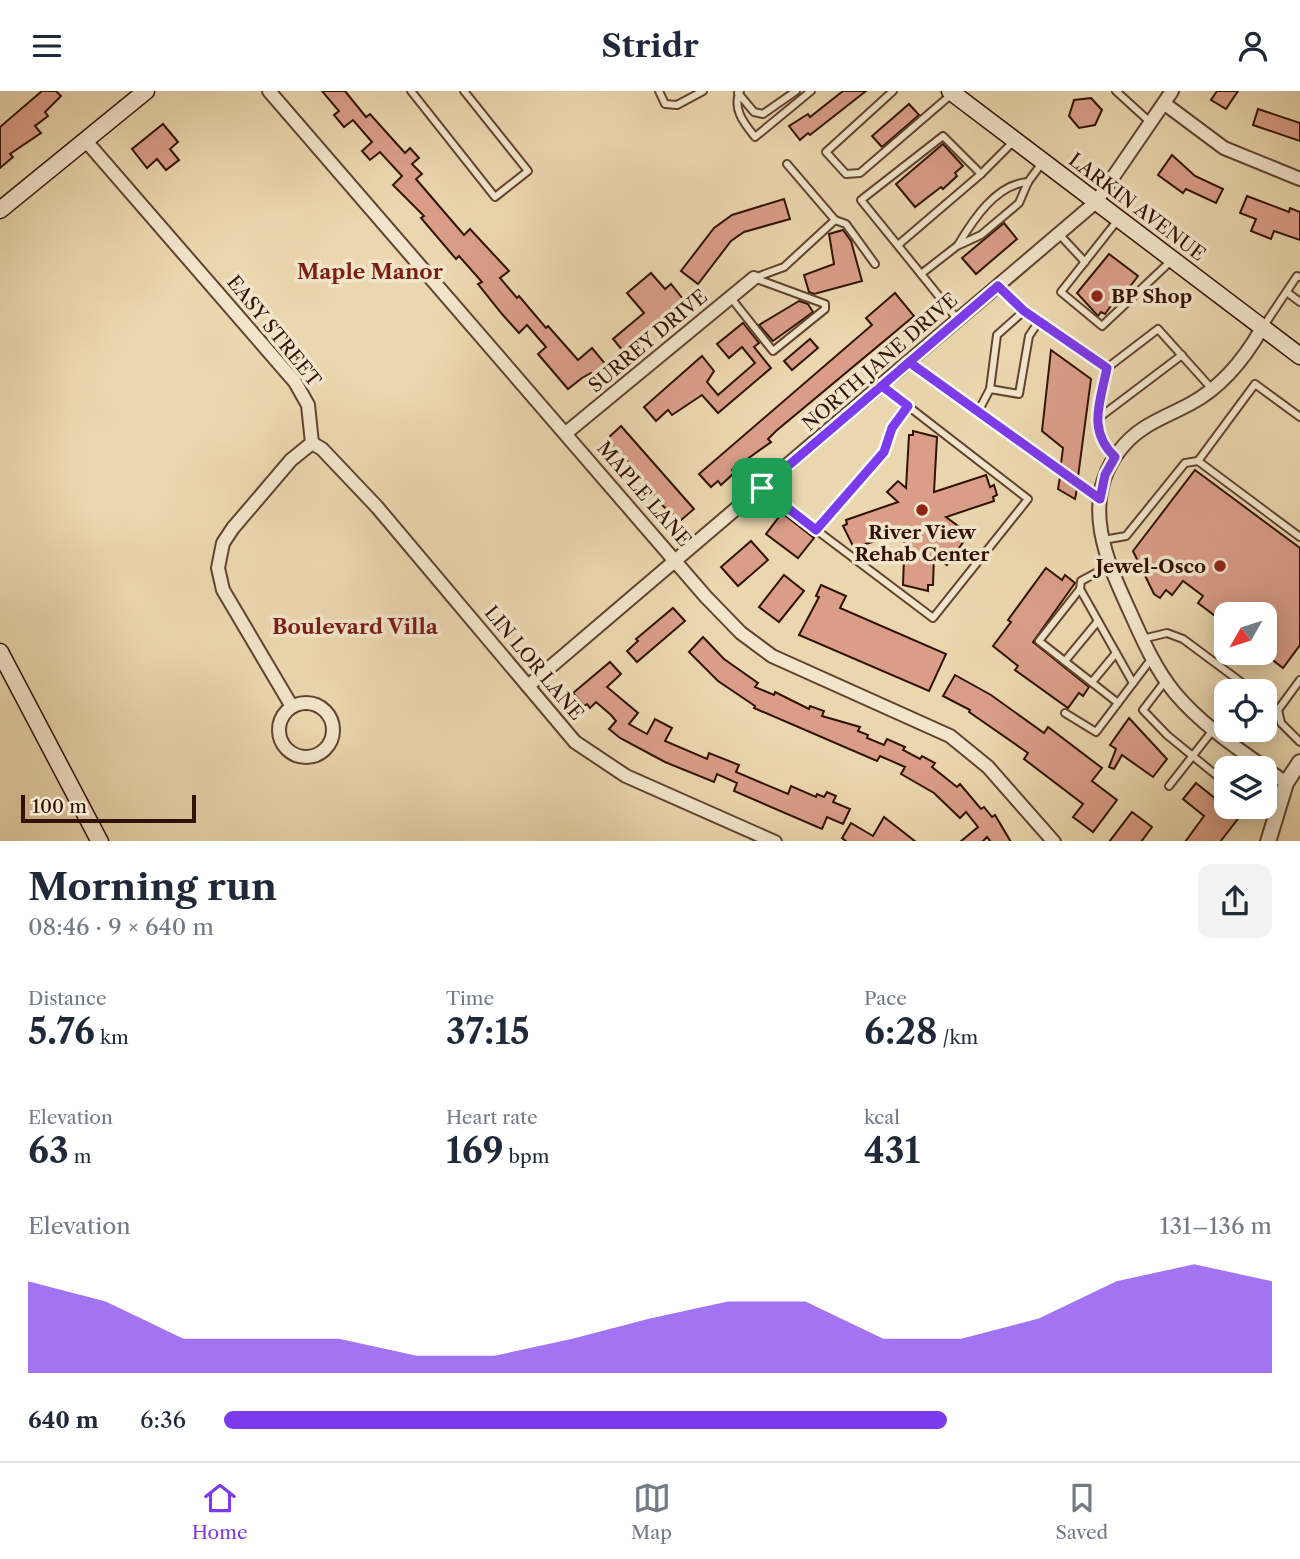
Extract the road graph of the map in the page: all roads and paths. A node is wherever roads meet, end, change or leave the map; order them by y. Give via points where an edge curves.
1 (146, 91) edge
2 (269, 91) edge
3 (464, 91) edge
4 (659, 91) edge
5 (703, 91) edge
6 (796, 91) edge
7 (811, 91) edge
8 (892, 91) edge
9 (1116, 91) edge
10 (1172, 91) edge
11 (413, 92) edge
12 (739, 92) edge
13 (952, 92) edge
14 (1165, 104) junction
15 (1152, 123) junction
16 (86, 141) junction
17 (1014, 141) junction
18 (1042, 162) junction
19 (787, 164) dead end
20 (981, 174) junction
21 (1300, 179) edge
22 (1028, 182) junction
23 (1096, 202) junction
24 (0, 210) edge
25 (1118, 219) junction
26 (835, 220) junction
27 (1059, 233) junction
28 (898, 246) junction
29 (957, 246) junction
30 (1172, 260) junction
31 (1085, 262) junction
32 (874, 264) dead end
33 (921, 274) junction
34 (1300, 277) edge
35 (754, 278) junction
36 (998, 286) junction
37 (1288, 293) junction
38 (730, 297) junction
39 (1300, 302) edge
40 (1024, 311) junction
41 (958, 320) junction
42 (1039, 321) junction
43 (1262, 328) junction
44 (1182, 355) junction
45 (1300, 356) edge
46 (909, 362) junction
47 (1107, 368) junction
48 (882, 386) junction
49 (990, 389) junction
50 (1212, 389) junction
51 (908, 406) junction
52 (979, 410) junction
53 (1300, 417) edge
54 (1097, 420) junction
55 (566, 433) junction
56 (312, 443) junction
57 (1115, 457) junction
58 (1198, 461) junction
59 (762, 488) junction
60 (1100, 499) junction
61 (816, 530) junction
62 (1300, 537) edge
63 (1101, 540) junction
64 (677, 562) junction
65 (1109, 566) junction
66 (1080, 589) junction
67 (1098, 621) junction
68 (1142, 639) junction
69 (0, 652) edge
70 (1116, 653) junction
71 (1152, 658) junction
72 (1065, 661) junction
73 (5, 677) edge
74 (1238, 679) edge
75 (1166, 680) junction
76 (1300, 680) edge
77 (1092, 683) junction
78 (1133, 683) junction
79 (528, 687) junction
80 (1118, 703) junction
81 (291, 705) junction
82 (1278, 709) joint
83 (1065, 713) dead end
84 (1214, 729) joint
85 (1231, 742) edge
86 (1300, 742) edge
87 (1193, 756) junction
88 (1300, 762) edge
89 (1214, 773) edge
90 (1286, 783) junction
91 (1169, 786) dead end
92 (1277, 798) edge
93 (1270, 819) edge
94 (743, 836) edge
95 (93, 839) edge
96 (770, 841) edge
97 (1053, 841) edge
98 (1269, 841) edge

1 - 16 main road
2 - 55 street, MAPLE LANE
3 - 11 lane via 528,171 495,197
4 - 5 lane via 665,104 677,105
6 - 12 lane via 763,114 754,112
7 - 12 lane via 755,137 740,118
8 - 13 lane via 827,152 846,174 860,173
9 - 15 lane
10 - 14 street, NORTH JANE DRIVE
13 - 17 main road, LARKIN AVENUE
14 - 15 street, NORTH JANE DRIVE
14 - 21 street via 1224,148
15 - 23 street, NORTH JANE DRIVE
16 - 24 main road
16 - 56 street, EASY STREET via 295,382 309,405
17 - 18 main road, LARKIN AVENUE
17 - 20 lane
18 - 22 lane
18 - 23 main road, LARKIN AVENUE
19 - 26 lane
20 - 28 lane
20 - 28 lane via 943,136 861,200
22 - 29 lane via 1019,202 981,235
22 - 29 lane via 1016,183 975,215
23 - 25 main road, LARKIN AVENUE
23 - 27 street, NORTH JANE DRIVE
25 - 30 main road, LARKIN AVENUE
25 - 31 lane
26 - 32 lane via 846,224
26 - 35 lane via 784,267
27 - 31 lane
27 - 36 street, NORTH JANE DRIVE
28 - 33 lane
29 - 33 lane
30 - 31 lane via 1102,326 1061,292
30 - 43 main road, LARKIN AVENUE
33 - 41 lane
34 - 37 lane
35 - 38 street, SURREY DRIVE
35 - 38 lane via 825,304 825,309 773,351
36 - 40 lane
36 - 41 street, NORTH JANE DRIVE
37 - 39 lane
37 - 43 lane
38 - 55 street, SURREY DRIVE
40 - 42 lane
40 - 49 lane via 997,335
41 - 46 street, NORTH JANE DRIVE
42 - 47 lane
42 - 49 lane via 1030,337 1019,394
43 - 45 main road, LARKIN AVENUE
43 - 50 street via 1238,364
44 - 47 lane via 1158,329
44 - 50 lane
44 - 54 lane
46 - 48 street, NORTH JANE DRIVE
46 - 52 lane
47 - 54 lane
48 - 51 lane
48 - 59 street, NORTH JANE DRIVE
49 - 52 lane
50 - 57 street via 1150,423
51 - 61 lane via 892,428 884,452
51 - 61 lane via 1028,499 933,618
52 - 60 lane
53 - 58 lane via 1255,384
54 - 57 lane via 1102,445
55 - 64 street, MAPLE LANE
56 - 79 street, LIN LOR LANE via 377,506
56 - 81 street via 291,460 233,528 223,543 218,568 223,590
57 - 60 street
58 - 62 lane
58 - 63 lane via 1185,463 1126,535
59 - 61 lane
59 - 64 street, NORTH JANE DRIVE
60 - 63 street
63 - 65 street
64 - 79 street, NORTH JANE DRIVE
64 - 97 street, MAPLE LANE via 741,633 772,656 950,736 988,767
65 - 66 lane via 1081,581
65 - 68 street
66 - 67 lane
66 - 72 lane via 1039,642
67 - 70 lane
67 - 72 lane
68 - 71 street
68 - 74 lane via 1167,633 1183,639
69 - 73 main road
70 - 77 lane
70 - 78 lane
71 - 75 street
71 - 78 lane
72 - 77 lane
73 - 95 main road
75 - 84 street
75 - 87 lane via 1143,710
76 - 82 lane
77 - 80 lane
78 - 80 lane
79 - 94 street, LIN LOR LANE via 575,742 608,766
80 - 83 lane via 1096,733
81 - 81 street via 279,733 284,742 299,755 319,755 332,740 329,717 312,704
82 - 86 lane via 1281,723
84 - 87 lane
85 - 90 street
87 - 89 lane
87 - 91 lane
88 - 90 street
90 - 92 street
93 - 98 street
94 - 96 street, LIN LOR LANE

